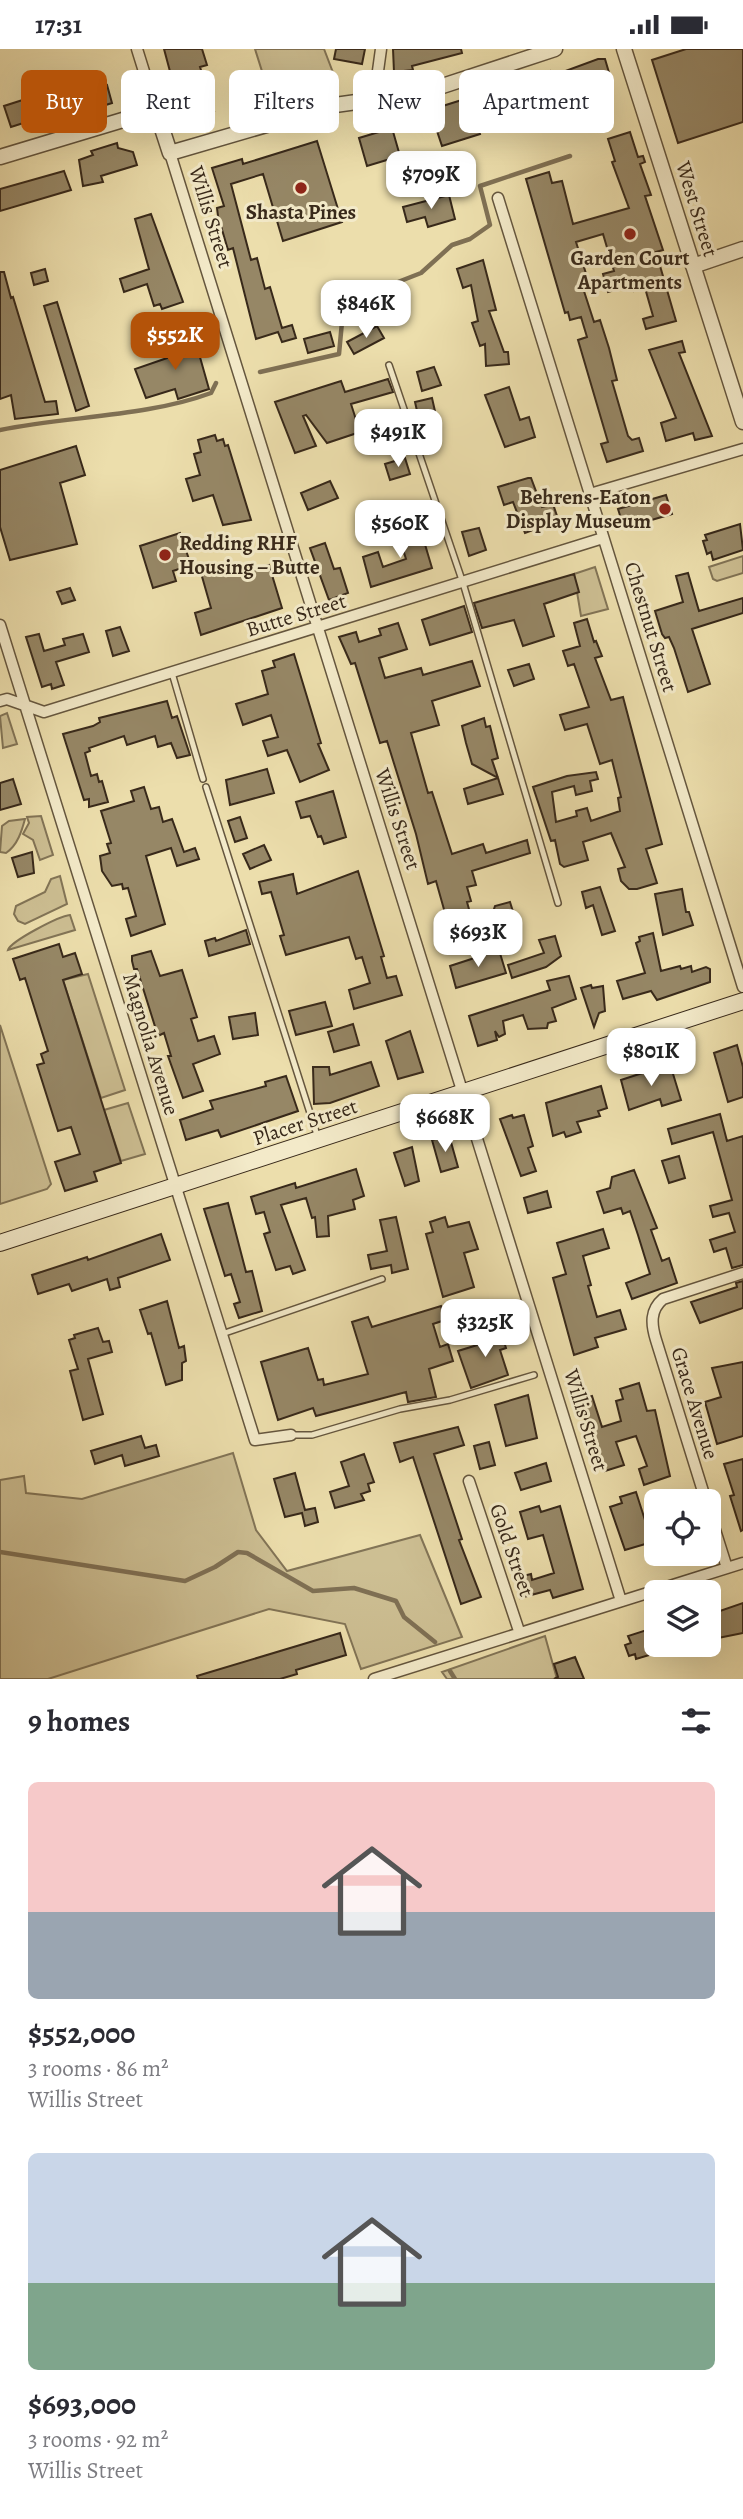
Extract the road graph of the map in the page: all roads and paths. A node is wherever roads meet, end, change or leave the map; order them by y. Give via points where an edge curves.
1 (137, 49) edge
2 (381, 49) edge
3 (555, 49) edge
4 (624, 49) edge
5 (144, 70) edge
6 (378, 70) edge
7 (445, 85) edge
8 (353, 104) edge
9 (121, 121) edge
10 (163, 133) edge
11 (170, 153) junction
12 (0, 157) edge
13 (498, 198) dead end
14 (743, 249) edge
15 (693, 266) junction
16 (389, 365) dead end
17 (743, 422) edge
18 (743, 449) edge
19 (590, 494) junction
20 (603, 538) junction
21 (463, 583) junction
22 (0, 625) edge
23 (316, 629) junction
24 (172, 673) junction
25 (0, 701) edge
26 (25, 707) junction
27 (203, 779) dead end
28 (206, 787) dead end
29 (558, 903) dead end
30 (743, 987) edge
31 (743, 1001) edge
32 (462, 1093) junction
33 (318, 1140) junction
34 (175, 1186) junction
35 (0, 1244) edge
36 (743, 1273) edge
37 (382, 1279) dead end
38 (222, 1334) junction
39 (534, 1375) dead end
40 (291, 1436) joint
41 (469, 1481) dead end
42 (702, 1489) edge
43 (721, 1550) edge
44 (743, 1563) edge
45 (727, 1569) junction
46 (621, 1601) junction
47 (519, 1632) junction
48 (374, 1679) edge

1 - 5 street, Willis Street
2 - 6 street
3 - 7 street
4 - 15 street, West Street
8 - 11 street via 304,112
9 - 12 street
10 - 11 street, Willis Street
11 - 23 street, Willis Street
13 - 19 street, Chestnut Street
14 - 15 street
15 - 17 street, West Street
16 - 21 lane
18 - 19 street
19 - 20 street, Chestnut Street
20 - 21 street, Butte Street
20 - 30 street, Chestnut Street
21 - 23 street, Butte Street
21 - 29 lane
22 - 26 street, Magnolia Avenue
23 - 24 street, Butte Street
23 - 32 street, Willis Street
24 - 26 street, Butte Street via 42,713
24 - 27 lane
25 - 26 street, Butte Street via 7,699
26 - 34 street, Magnolia Avenue
28 - 33 lane
31 - 32 main road, Placer Street
32 - 33 main road, Placer Street
32 - 46 street, Willis Street
33 - 34 main road, Placer Street
34 - 35 main road, Placer Street
34 - 38 street, Magnolia Avenue
36 - 42 street, Grace Avenue via 663,1299 653,1315 656,1340
37 - 38 lane
38 - 40 street, Magnolia Avenue via 255,1440
39 - 40 lane via 312,1435
41 - 47 street, Gold Street
43 - 45 street
44 - 45 street
45 - 46 street
46 - 47 street
47 - 48 street

